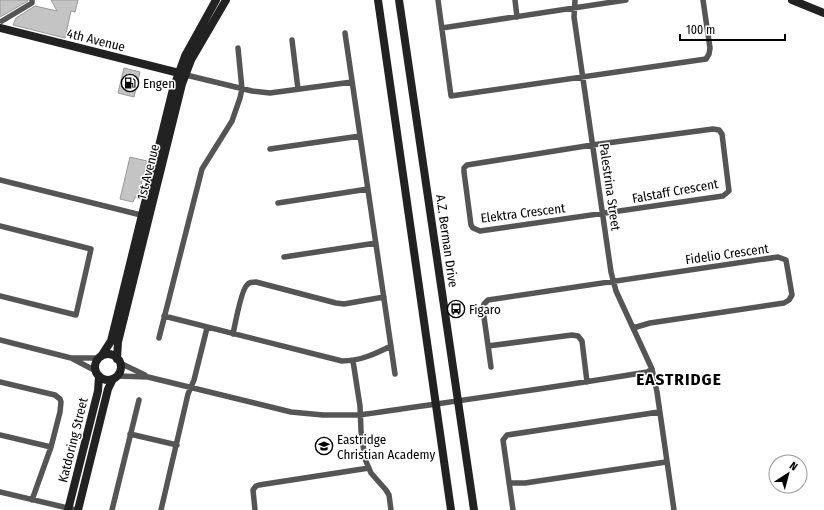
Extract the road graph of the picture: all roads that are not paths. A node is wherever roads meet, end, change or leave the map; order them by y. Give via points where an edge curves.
1 (32, 0) edge
2 (216, 0) edge
3 (226, 0) edge
4 (378, 0) edge
5 (399, 0) edge
6 (438, 0) edge
7 (514, 0) edge
8 (575, 0) edge
9 (626, 0) edge
10 (703, 0) edge
11 (792, 0) edge
12 (574, 7) junction
13 (824, 13) edge
14 (517, 17) junction
15 (1, 24) edge
16 (442, 28) junction
17 (345, 33) dead end
18 (292, 40) dead end
19 (238, 48) dead end
20 (182, 74) junction
21 (583, 77) junction
22 (352, 82) junction
23 (242, 89) junction
24 (298, 89) junction
25 (360, 136) junction
26 (592, 145) junction
27 (270, 149) dead end
28 (0, 180) edge
29 (368, 189) junction
30 (278, 203) dead end
31 (602, 214) junction
32 (146, 216) junction
33 (0, 226) edge
34 (376, 243) junction
35 (284, 257) dead end
36 (614, 281) junction
37 (0, 296) edge
38 (384, 297) junction
39 (164, 316) junction
40 (207, 328) junction
41 (633, 328) junction
42 (233, 334) junction
43 (158, 338) dead end
44 (0, 340) edge
45 (391, 346) junction
46 (488, 346) junction
47 (101, 357) junction
48 (71, 358) junction
49 (119, 361) junction
50 (353, 361) junction
51 (491, 367) dead end
52 (652, 370) junction
53 (98, 374) junction
54 (395, 374) dead end
55 (115, 377) junction
56 (148, 377) junction
57 (0, 382) edge
58 (587, 382) junction
59 (191, 387) junction
60 (140, 400) dead end
61 (458, 402) junction
62 (436, 404) junction
63 (660, 412) junction
64 (360, 415) junction
65 (130, 434) junction
66 (0, 435) edge
67 (177, 445) junction
68 (51, 447) junction
69 (666, 462) junction
70 (369, 468) junction
71 (509, 483) junction
72 (0, 492) edge
73 (32, 500) junction
74 (72, 510) edge
75 (112, 510) edge
76 (161, 510) edge
77 (255, 510) edge
78 (391, 510) edge
79 (451, 510) edge
80 (474, 510) edge
81 (513, 510) edge
82 (674, 510) edge

1 - 15 street
2 - 20 street, 1st Avenue via 185,56
3 - 20 street, 1st Avenue
4 - 62 street
5 - 61 street, A.Z. Berman Drive
6 - 16 street
7 - 14 street
8 - 12 street, Palestrina Street
9 - 12 street
10 - 21 street via 710,48 706,59
11 - 13 street
12 - 14 street
12 - 21 street, Palestrina Street
14 - 16 street
15 - 20 street, 4th Avenue
16 - 21 street via 451,96
17 - 22 street
18 - 24 street
19 - 23 street
20 - 23 street
20 - 32 street, 1st Avenue via 181,90
21 - 26 street, Palestrina Street
22 - 24 street
22 - 25 street
23 - 24 street via 270,93
23 - 39 street via 232,122 202,169
25 - 27 street
25 - 29 street
26 - 31 street, Palestrina Street
26 - 31 street, Falstaff Crescent via 713,129 719,130 722,134 729,191 722,196
26 - 31 street, Elektra Crescent via 470,163 464,168 464,172 471,225 477,231
28 - 32 street
29 - 30 street
29 - 34 street
31 - 36 street, Palestrina Street
32 - 47 street, 1st Avenue via 111,340
32 - 49 street, 1st Avenue via 118,342
33 - 37 street via 91,249 76,315
34 - 35 street
34 - 38 street
36 - 41 street, Palestrina Street
36 - 41 street, Fidelio Crescent via 778,257 786,260 792,295 784,303 650,322
36 - 46 street via 488,300 483,310
38 - 42 street via 344,304 251,282 243,292
38 - 45 street
39 - 40 street
39 - 43 street
40 - 42 street
40 - 59 street
41 - 52 street, Palestrina Street
42 - 50 street via 342,362
44 - 48 street
45 - 50 street
45 - 54 street
46 - 51 street
46 - 58 street via 578,336 582,341
47 - 48 street
47 - 49 street via 111,355
47 - 53 street via 96,364
48 - 53 street
49 - 55 street via 120,371
49 - 56 street
50 - 64 street
52 - 58 street
52 - 63 street, Palestrina Street
53 - 55 street via 106,379
53 - 74 street, Katdoring Street via 98,391
55 - 56 street
55 - 74 street, Katdoring Street via 106,394
56 - 59 street
57 - 68 street via 55,395 60,399 62,406
58 - 61 street
59 - 64 street via 291,412
59 - 67 street
60 - 65 street
61 - 62 street
61 - 80 street, A.Z. Berman Drive
62 - 64 street
62 - 79 street
63 - 69 street, Palestrina Street
63 - 71 street via 507,435 503,440
64 - 70 street via 365,459
65 - 67 street
65 - 75 street
66 - 68 street
67 - 76 street
68 - 73 street
69 - 71 street via 525,483
69 - 82 street, Palestrina Street
70 - 77 street via 256,486 253,490
70 - 78 street via 389,495
71 - 81 street
72 - 73 street
73 - 74 street

